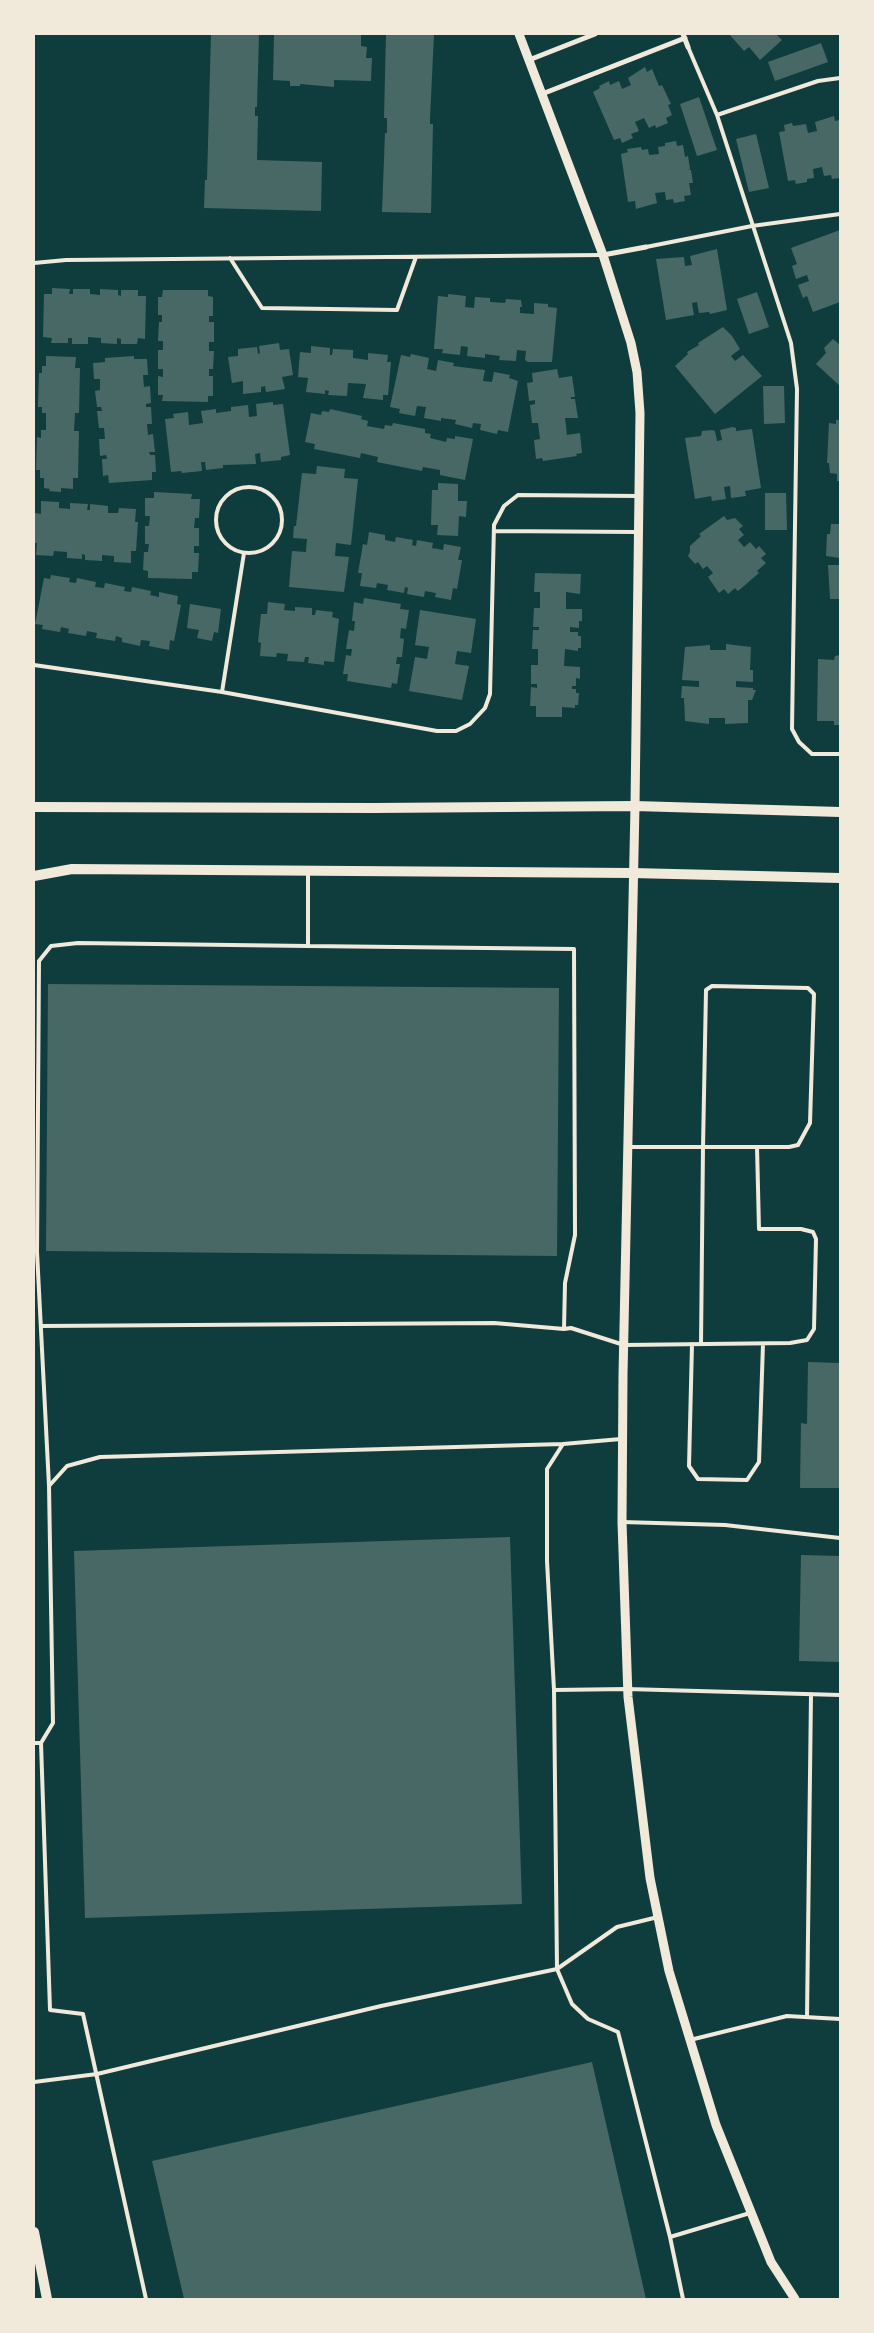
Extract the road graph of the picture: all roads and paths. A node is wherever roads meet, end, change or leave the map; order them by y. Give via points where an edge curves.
1 (519, 34) edge
2 (595, 34) edge
3 (684, 36) edge
4 (688, 47) joint
5 (529, 60) junction
6 (840, 78) edge
7 (542, 94) junction
8 (717, 114) junction
9 (840, 214) edge
10 (752, 226) junction
11 (646, 247) joint
12 (603, 255) junction
13 (416, 257) junction
14 (230, 258) junction
15 (34, 263) edge
16 (638, 496) junction
17 (494, 531) junction
18 (638, 532) junction
19 (244, 553) junction
20 (34, 665) edge
21 (222, 692) junction
22 (840, 754) edge
23 (635, 806) junction
24 (34, 807) edge
25 (840, 812) edge
26 (308, 871) junction
27 (632, 873) junction
28 (34, 876) edge
29 (840, 878) edge
30 (308, 946) junction
31 (627, 1146) junction
32 (703, 1147) junction
33 (757, 1147) junction
34 (41, 1326) junction
35 (564, 1329) junction
36 (692, 1344) junction
37 (701, 1344) junction
38 (763, 1344) junction
39 (624, 1345) junction
40 (623, 1439) junction
41 (564, 1444) junction
42 (49, 1486) junction
43 (622, 1522) junction
44 (840, 1538) edge
45 (628, 1689) junction
46 (554, 1690) junction
47 (811, 1694) junction
48 (840, 1694) edge
49 (34, 1743) edge
50 (41, 1743) junction
51 (658, 1917) junction
52 (557, 1969) junction
53 (807, 2017) junction
54 (840, 2018) edge
55 (690, 2040) junction
56 (97, 2074) junction
57 (34, 2082) edge
58 (751, 2213) junction
59 (34, 2232) edge
60 (670, 2237) junction
61 (47, 2299) edge
62 (146, 2299) edge
63 (683, 2299) edge
64 (795, 2299) edge

1 - 5 street
2 - 5 street
3 - 4 street
3 - 7 street
4 - 8 lane
5 - 7 street
6 - 8 lane via 818,81
7 - 12 street
8 - 10 lane
9 - 10 lane
10 - 11 lane
10 - 22 lane via 791,343 797,389 792,729 799,742 812,754
11 - 12 street
12 - 13 lane
12 - 16 street via 637,372 640,413
13 - 14 lane
13 - 14 lane via 397,310 262,308
14 - 15 lane
16 - 17 lane via 518,495 504,506
16 - 18 street
17 - 18 lane
17 - 21 lane via 490,694 485,708 470,724 456,731 437,731
18 - 23 street
19 - 19 lane via 262,550 277,538 282,520 277,502 263,490 244,487 227,495 217,510 216,529 226,545
19 - 21 lane
20 - 21 lane
23 - 24 main road
23 - 25 main road
23 - 27 street
26 - 27 main road
26 - 28 main road via 72,869
26 - 30 lane
27 - 29 main road
27 - 31 street
30 - 34 lane via 78,943 51,946 39,961 37,1252
30 - 35 lane via 574,949 575,1235 565,1282
31 - 32 lane
31 - 39 street
32 - 33 lane
32 - 33 lane via 706,990 712,986 808,988 814,994 810,1123 798,1145
32 - 37 lane
33 - 38 lane via 759,1229 801,1229 813,1232 816,1239 814,1329 807,1340
34 - 35 lane via 494,1323
34 - 42 lane
35 - 39 lane via 571,1328
36 - 37 lane
36 - 38 lane via 689,1466 698,1478 747,1480 759,1462
36 - 39 lane
37 - 38 lane
39 - 40 street
40 - 41 lane
40 - 43 street
41 - 42 lane via 100,1457 67,1466
41 - 46 lane via 547,1469 547,1561
42 - 50 lane via 53,1723
43 - 44 lane via 725,1525
43 - 45 street
45 - 46 lane
45 - 47 lane
45 - 51 street via 650,1878
46 - 52 lane
47 - 48 lane
47 - 53 lane
49 - 50 lane
50 - 56 lane via 50,2010 83,2014
51 - 52 lane via 617,1927
51 - 55 street via 669,1971
52 - 56 lane via 381,2006
52 - 60 lane via 572,2004 588,2019 618,2032
53 - 54 lane
53 - 55 lane via 787,2016
55 - 58 street via 716,2125
56 - 57 lane
56 - 62 lane
58 - 60 lane
58 - 64 street via 770,2262
59 - 61 main road
60 - 63 lane

